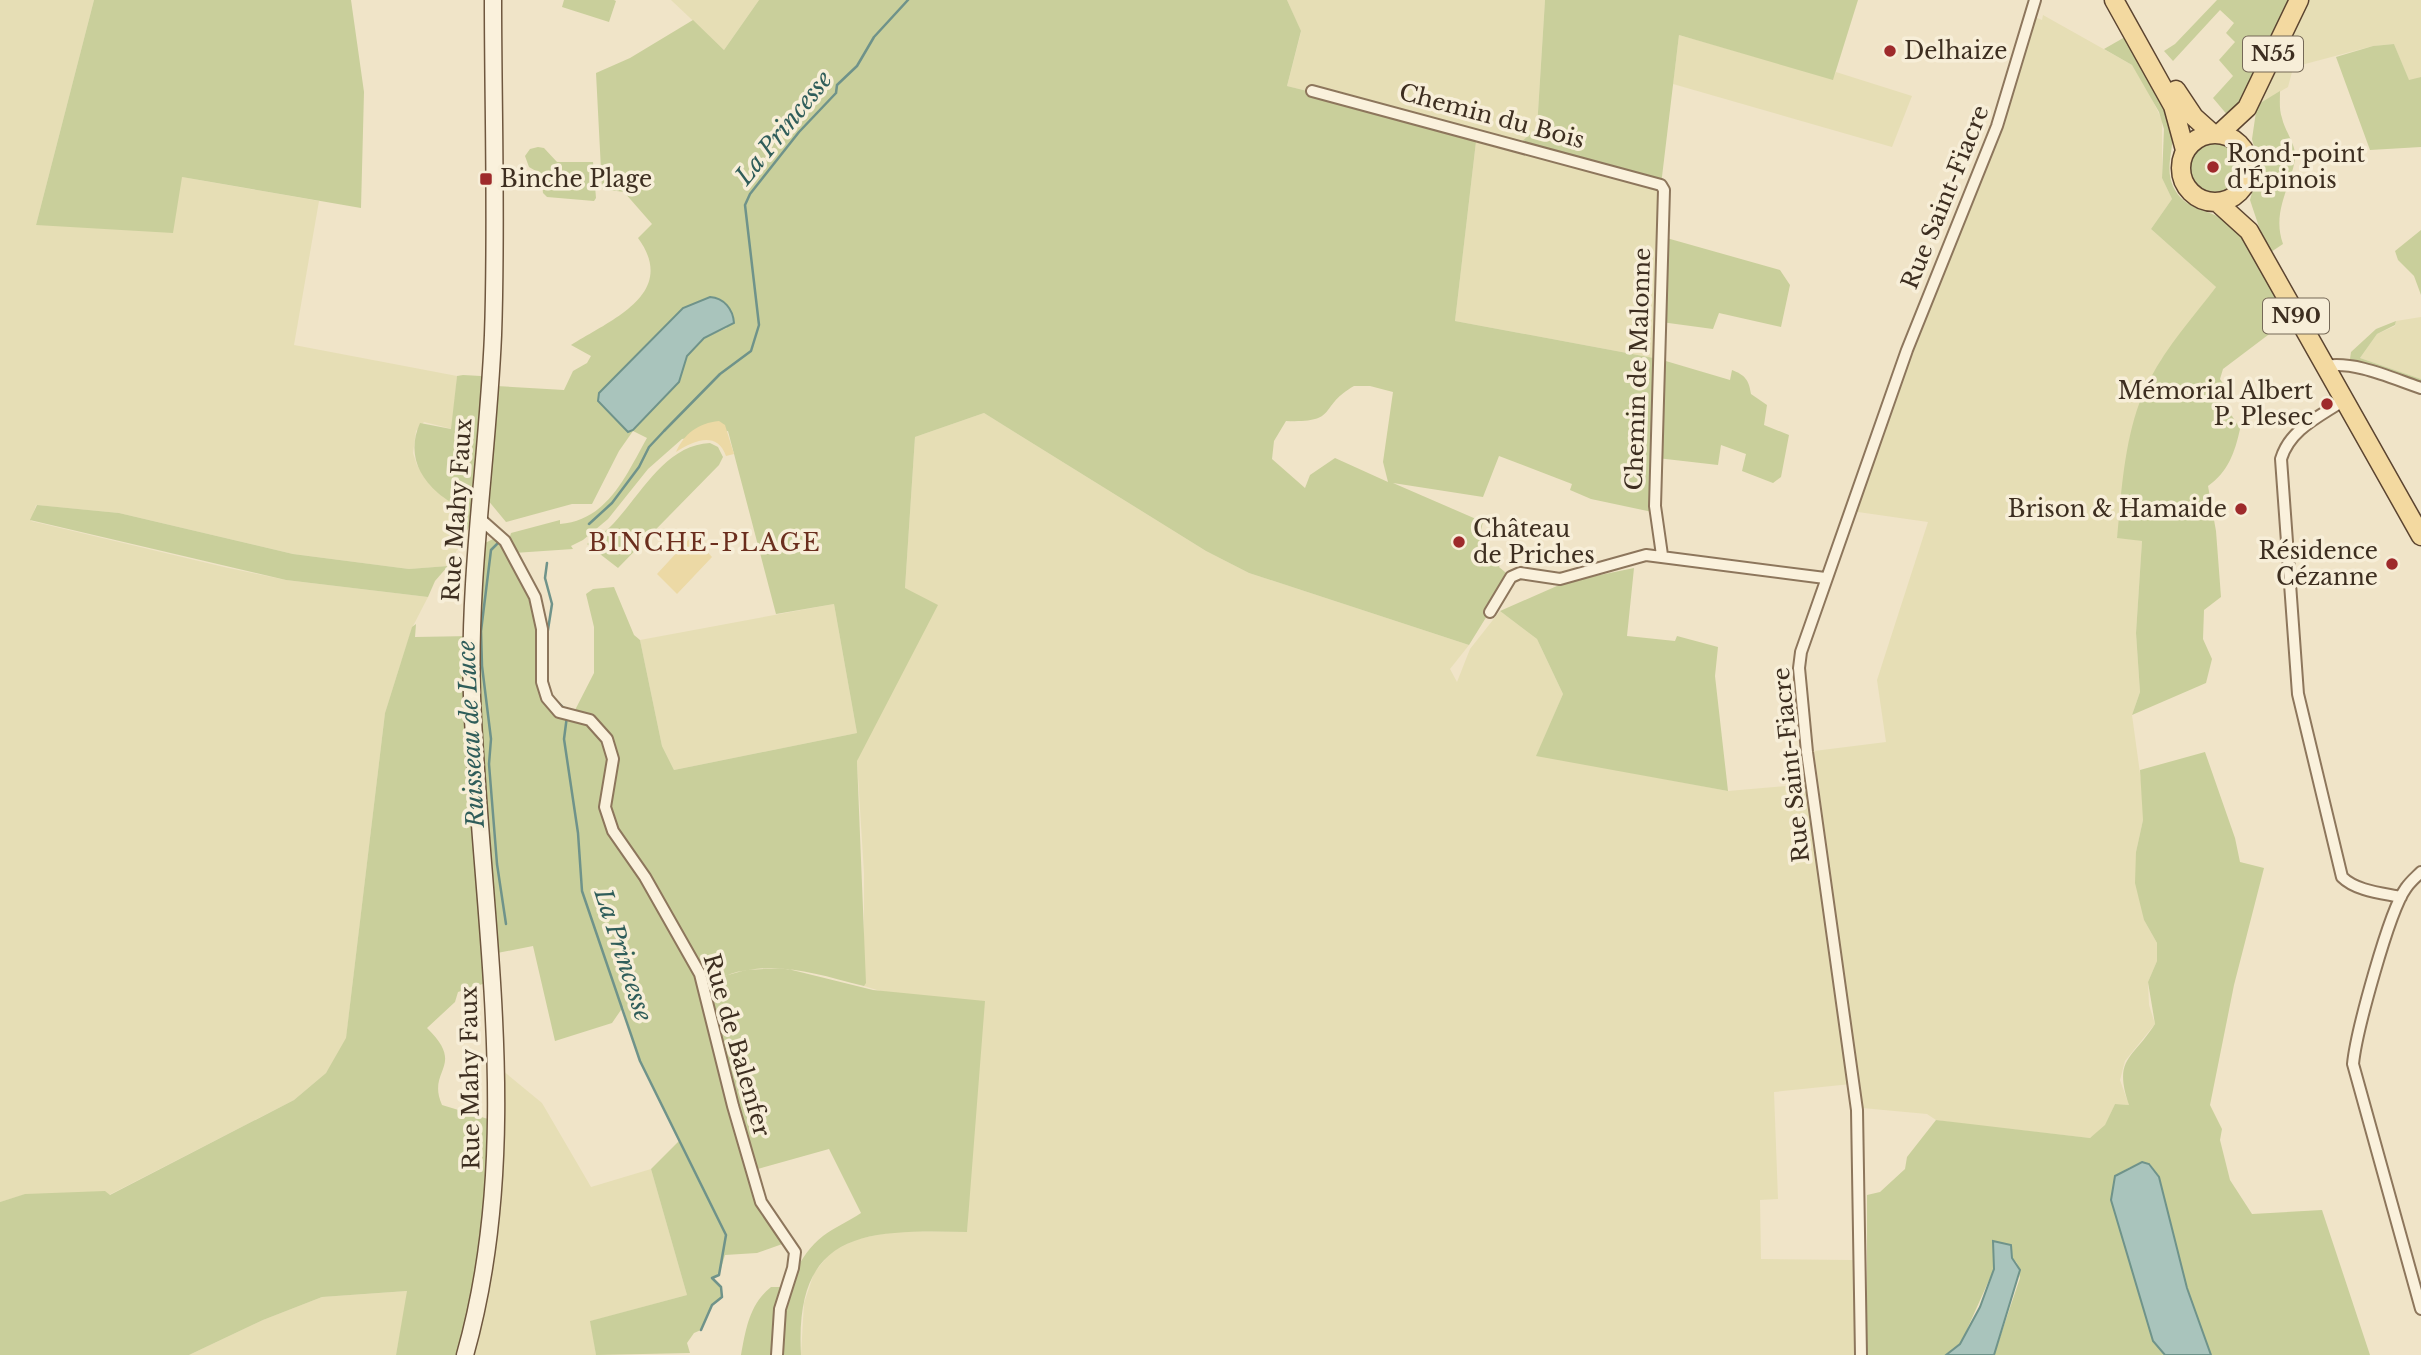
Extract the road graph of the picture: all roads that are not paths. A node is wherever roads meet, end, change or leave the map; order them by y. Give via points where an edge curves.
1 (493, 0) edge
2 (2035, 0) edge
3 (2114, 0) edge
4 (2122, 0) edge
5 (2299, 0) edge
6 (1312, 91) dead end
7 (2247, 108) junction
8 (2216, 134) junction
9 (2243, 148) junction
10 (2185, 150) junction
11 (1661, 185) joint
12 (2242, 189) junction
13 (2217, 202) junction
14 (2249, 231) junction
15 (2325, 366) junction
16 (2421, 388) edge
17 (2344, 400) junction
18 (479, 518) junction
19 (2421, 536) edge
20 (1662, 555) junction
21 (1825, 578) junction
22 (1490, 612) dead end
23 (2421, 872) edge
24 (2401, 897) junction
25 (2421, 1309) edge
26 (465, 1355) edge
27 (777, 1355) edge
28 (1861, 1355) edge

1 - 18 street, Rue Mahy Faux via 493,334
2 - 21 street, Rue Saint-Fiacre via 1997,126 1906,350
3 - 10 main road, N90 via 2173,106
4 - 8 main road via 2182,102
5 - 7 main road, N55
6 - 11 street, Chemin du Bois
7 - 8 main road, N55
7 - 9 main road, N55
8 - 9 main road
8 - 10 main road via 2194,140
9 - 12 main road, N90 via 2249,169
10 - 13 main road, N90 via 2180,171 2183,181 2197,197
11 - 20 street, Chemin de Malonne via 1655,506
12 - 13 main road
12 - 14 main road, N90
13 - 14 main road, N90
14 - 15 main road, N90
15 - 16 street via 2363,369
15 - 17 main road, N90
17 - 19 main road, N90
17 - 24 street via 2298,430 2285,445 2281,459 2298,694 2342,877 2362,888
18 - 26 street, Rue Mahy Faux via 472,698 492,954 494,1182 486,1268
18 - 27 street, Rue de Balenfer via 505,541 535,597 542,629 543,688 553,706 590,720 607,739 612,759 606,794 609,820 697,967 761,1202 795,1252 780,1309
20 - 21 street
20 - 22 street via 1646,555 1560,579 1520,573 1511,577
21 - 28 street, Rue Saint-Fiacre via 1799,668 1857,1110
23 - 24 street
24 - 25 street via 2356,1040 2353,1064

